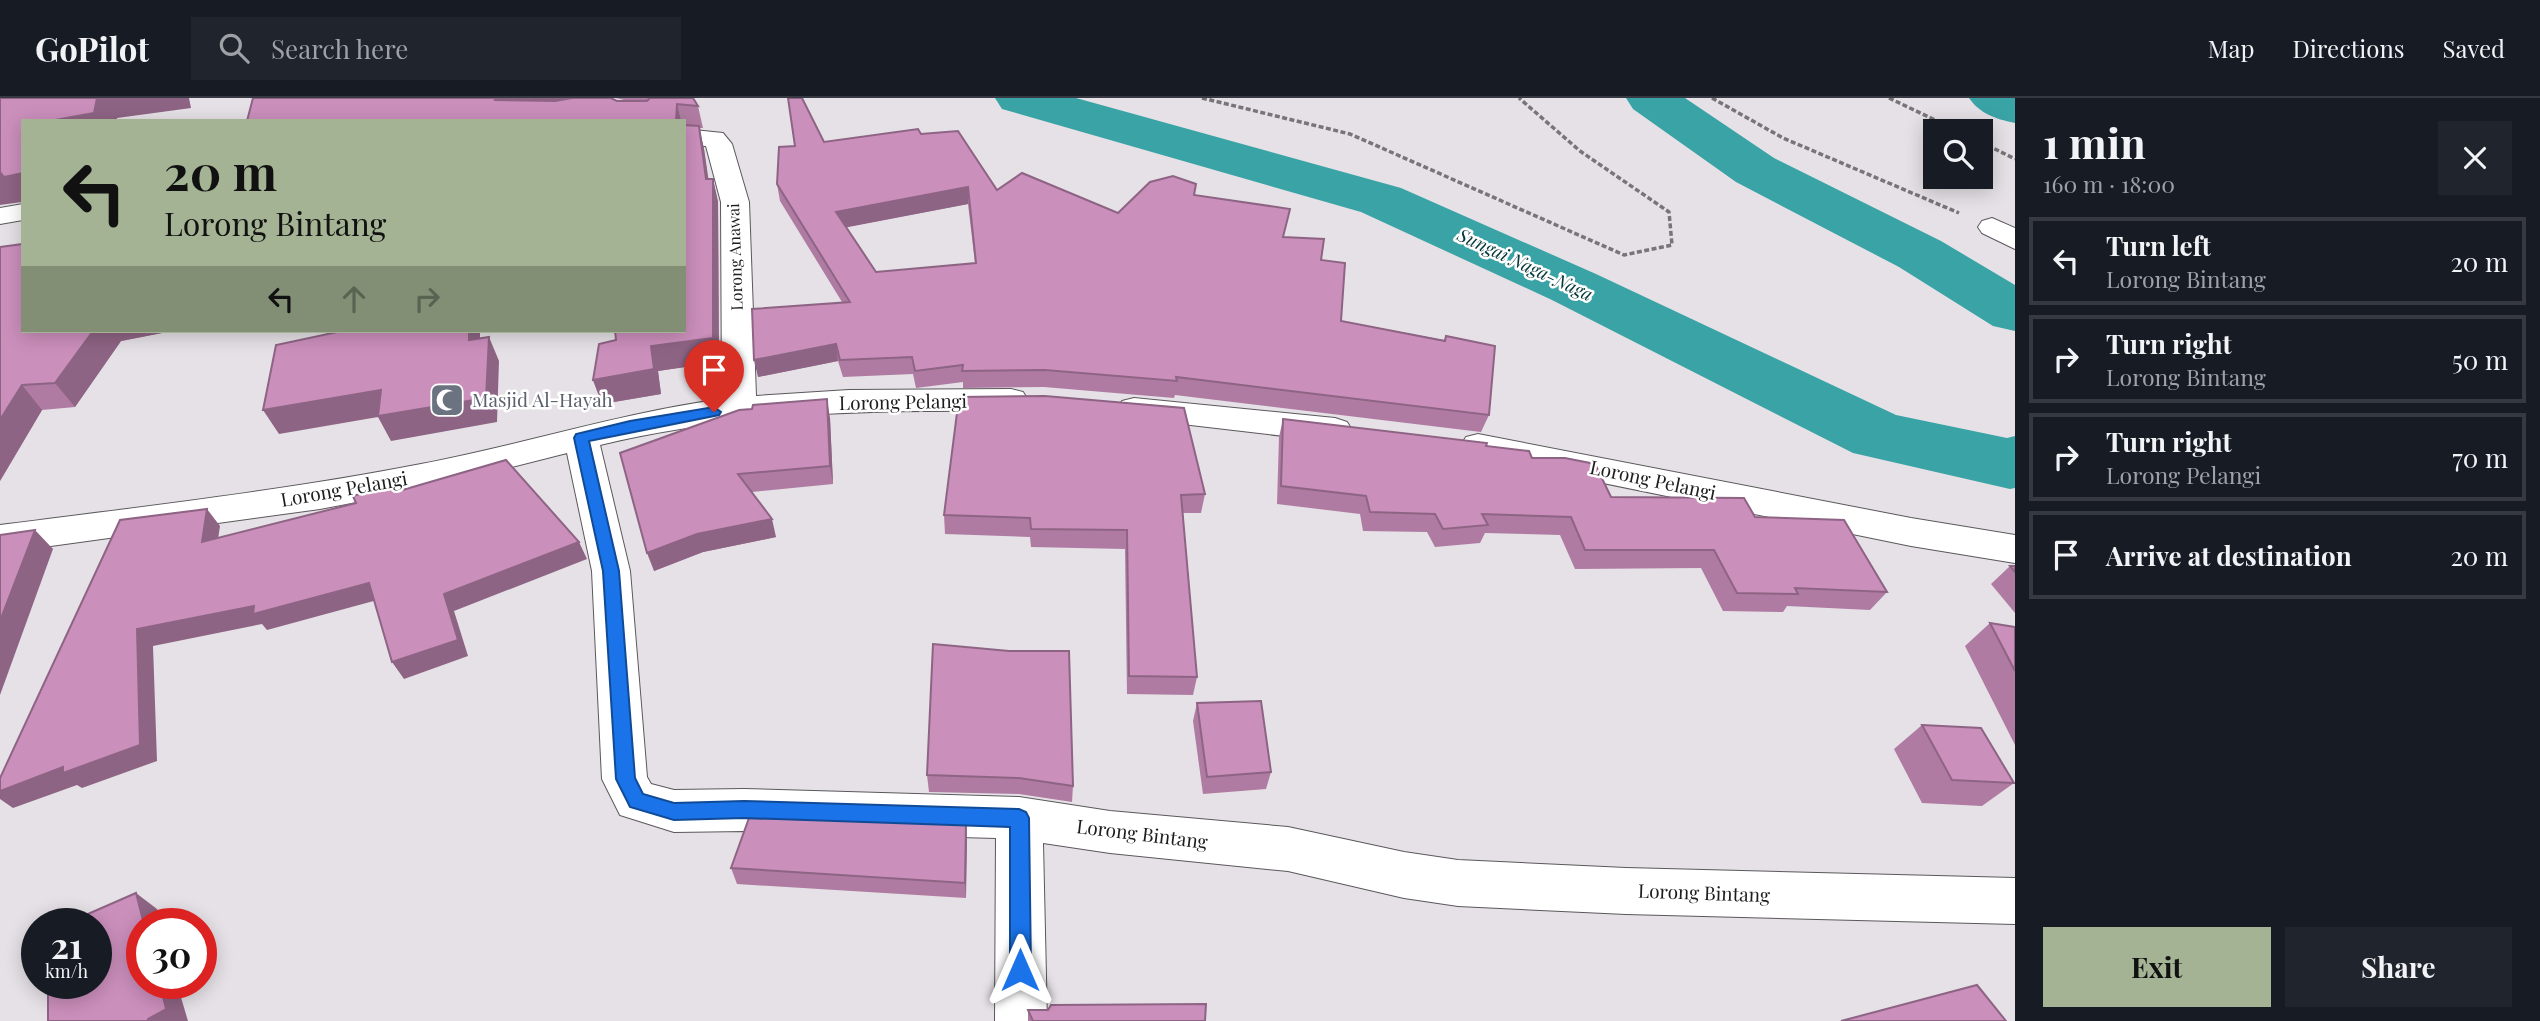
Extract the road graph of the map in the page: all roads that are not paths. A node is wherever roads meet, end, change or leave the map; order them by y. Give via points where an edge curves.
1 (686, 136) edge
2 (21, 212) edge
3 (0, 216) edge
4 (1044, 401) edge
5 (1096, 405) edge
6 (739, 409) junction
7 (1373, 435) edge
8 (581, 438) junction
9 (1448, 444) edge
10 (0, 538) edge
11 (2015, 549) edge
12 (1019, 818) junction
13 (2015, 901) edge
14 (1021, 1021) edge

1 - 6 street, Lorong Anawai via 714,138 719,144 735,202
2 - 3 street
4 - 6 street, Lorong Pelangi via 908,400
5 - 7 street
6 - 8 street, Lorong Pelangi
8 - 10 street, Lorong Pelangi via 424,476 230,509
8 - 12 street, Lorong Bintang via 611,571 625,779 636,801 674,811
9 - 11 street, Lorong Pelangi via 1531,455
12 - 13 street, Lorong Bintang via 1288,849 1458,883
12 - 14 street

